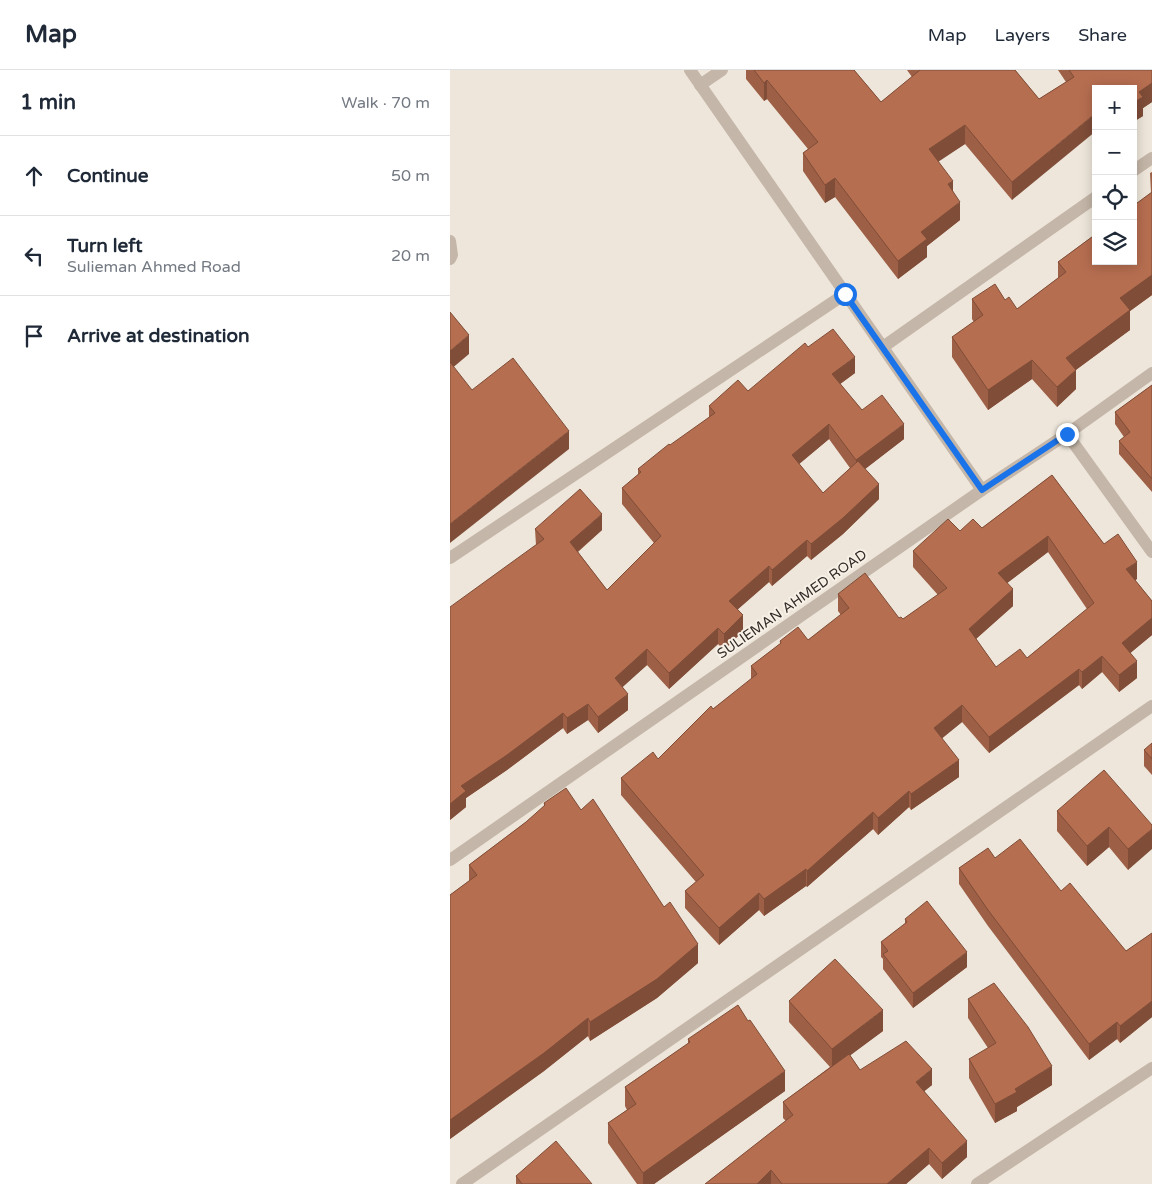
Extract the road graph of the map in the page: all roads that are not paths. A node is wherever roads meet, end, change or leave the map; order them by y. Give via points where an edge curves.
1 (690, 70) edge
2 (722, 70) edge
3 (700, 85) junction
4 (1152, 158) edge
5 (1137, 168) edge
6 (1092, 200) edge
7 (450, 241) edge
8 (450, 259) edge
9 (845, 294) junction
10 (883, 347) junction
11 (1152, 373) edge
12 (1067, 434) junction
13 (982, 490) junction
14 (1152, 552) edge
15 (450, 558) edge
16 (1152, 706) edge
17 (450, 860) edge
18 (1152, 1068) edge
19 (462, 1184) edge
20 (977, 1184) edge

1 - 3 street
2 - 3 street
3 - 9 street
4 - 5 street
6 - 10 street
7 - 8 street
9 - 10 street
9 - 15 street
10 - 13 street
11 - 12 street, SULIEMAN AHMED ROAD
12 - 13 street, SULIEMAN AHMED ROAD
12 - 14 street
13 - 17 street, SULIEMAN AHMED ROAD
16 - 19 street
18 - 20 street

